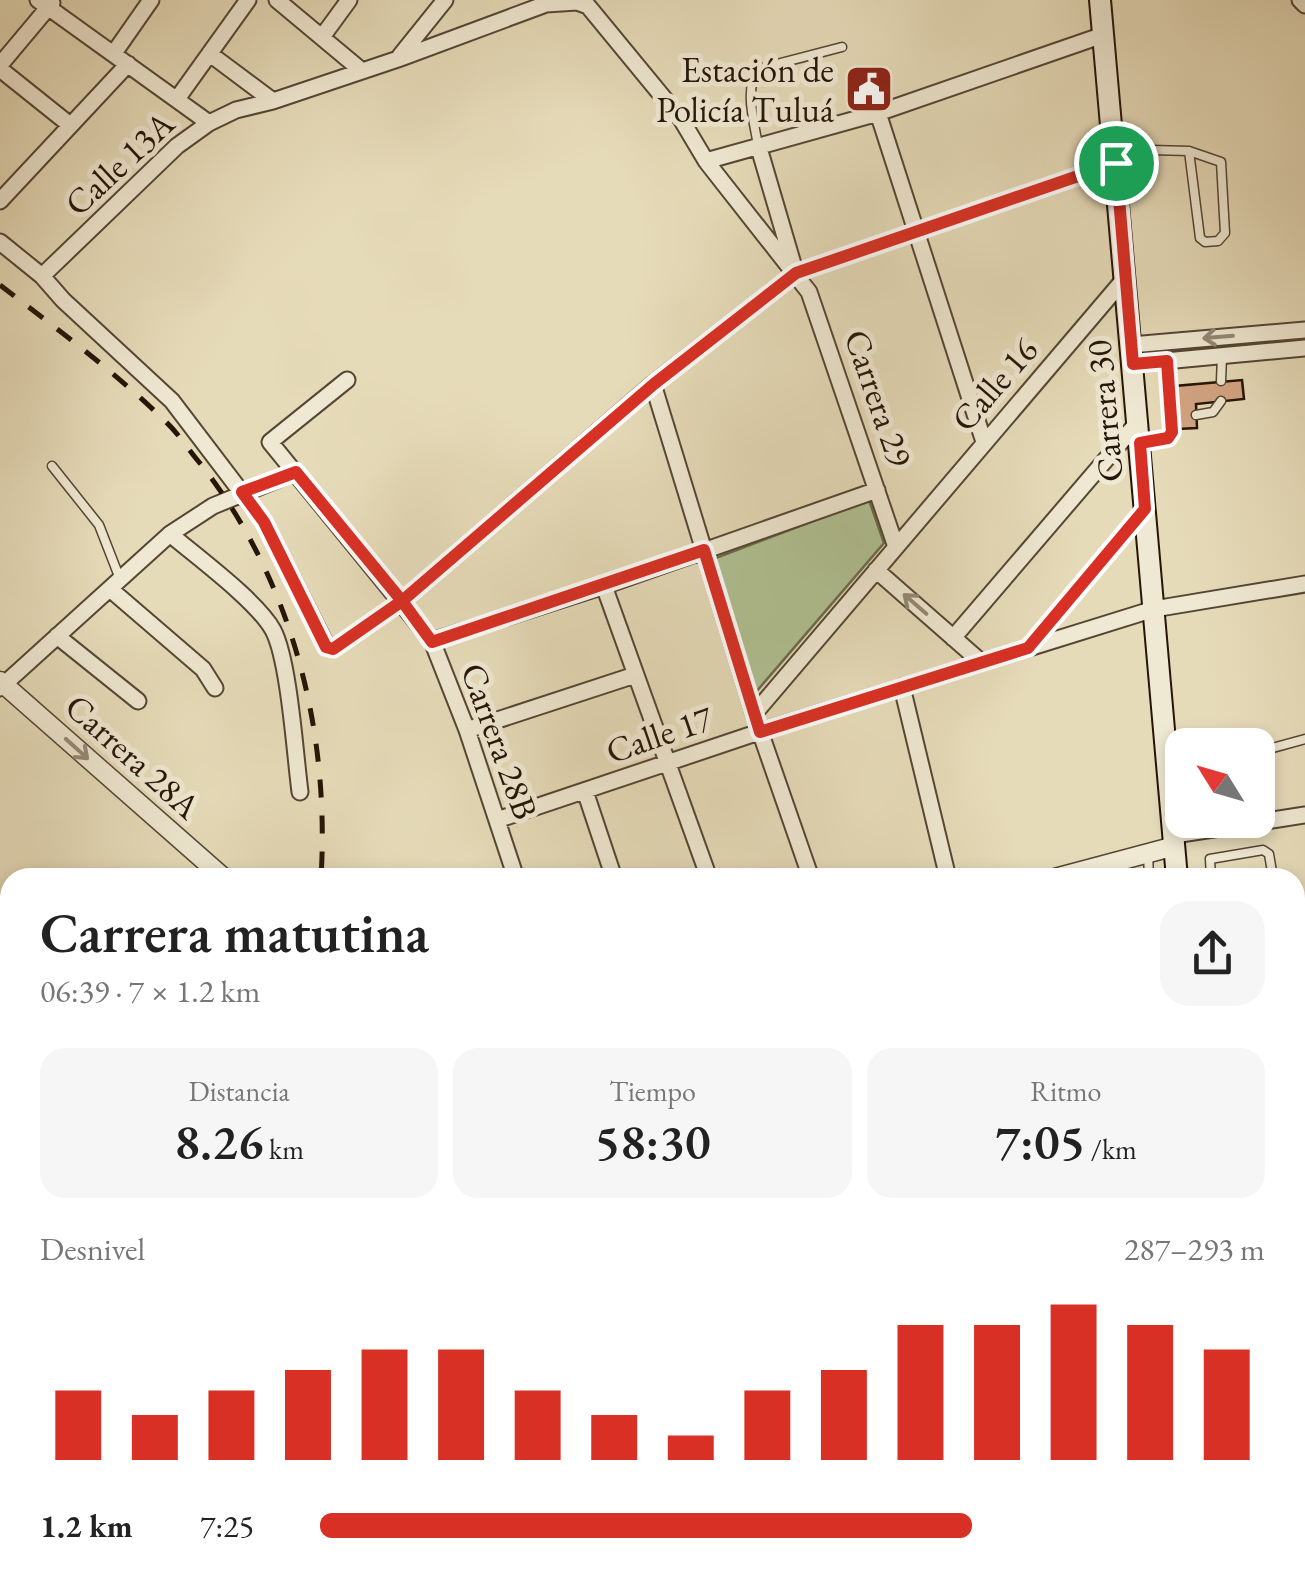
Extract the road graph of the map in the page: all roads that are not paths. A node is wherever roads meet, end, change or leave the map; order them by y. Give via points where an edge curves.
1 (152, 0) edge
2 (248, 0) edge
3 (277, 0) edge
4 (349, 0) edge
5 (445, 0) edge
6 (1100, 0) edge
7 (47, 2) edge
8 (544, 2) edge
9 (588, 3) edge
10 (1103, 36) junction
11 (322, 37) junction
12 (842, 47) dead end
13 (114, 53) junction
14 (210, 54) junction
15 (398, 59) junction
16 (128, 64) junction
17 (0, 67) edge
18 (362, 71) junction
19 (177, 99) junction
20 (274, 101) junction
21 (878, 112) junction
22 (209, 123) junction
23 (70, 125) junction
24 (759, 148) junction
25 (1188, 151) junction
26 (1115, 156) junction
27 (706, 161) junction
28 (0, 200) edge
29 (916, 232) junction
30 (0, 242) edge
31 (796, 273) junction
32 (42, 276) junction
33 (1126, 277) junction
34 (1305, 330) edge
35 (1305, 348) edge
36 (1132, 354) junction
37 (1222, 356) junction
38 (1167, 361) junction
39 (347, 380) dead end
40 (1221, 382) dead end
41 (654, 384) junction
42 (1221, 402) dead end
43 (1196, 415) dead end
44 (1138, 422) junction
45 (984, 442) junction
46 (1140, 443) junction
47 (52, 466) dead end
48 (296, 472) junction
49 (877, 490) junction
50 (242, 492) junction
51 (1145, 509) junction
52 (170, 534) junction
53 (896, 547) junction
54 (704, 550) junction
55 (876, 570) junction
56 (115, 584) junction
57 (1305, 584) edge
58 (604, 586) junction
59 (402, 601) junction
60 (1154, 609) junction
61 (57, 636) junction
62 (953, 638) junction
63 (432, 642) junction
64 (1028, 648) junction
65 (982, 662) junction
66 (634, 675) junction
67 (1, 684) edge
68 (902, 687) junction
69 (215, 688) dead end
70 (138, 702) dead end
71 (754, 714) junction
72 (1170, 728) edge
73 (467, 730) junction
74 (760, 732) junction
75 (1305, 739) edge
76 (1275, 747) edge
77 (667, 763) junction
78 (585, 791) junction
79 (300, 792) dead end
80 (1305, 815) edge
81 (497, 820) junction
82 (1174, 840) junction
83 (1148, 853) junction
84 (213, 868) edge
85 (513, 868) edge
86 (611, 868) edge
87 (705, 868) edge
88 (807, 868) edge
89 (946, 868) edge
90 (1092, 868) edge
91 (1149, 868) edge
92 (1177, 868) edge
93 (1210, 868) edge
94 (1271, 868) edge

1 - 13 street
2 - 14 street
3 - 11 street
4 - 11 street
5 - 15 street
6 - 10 main road, Carrera 30
7 - 13 street
7 - 17 street
8 - 9 street, Calle 13A
8 - 15 street, Calle 13A
9 - 27 street, Carrera 29 via 681,119
10 - 21 street
10 - 26 main road, Carrera 30
11 - 18 street
12 - 24 lane via 758,69 751,89
13 - 16 street
14 - 19 street
14 - 20 street
15 - 18 street, Calle 13A
16 - 19 street
16 - 23 street
17 - 23 street
18 - 20 street, Calle 13A
19 - 22 street
20 - 22 street, Calle 13A
21 - 24 street
21 - 29 street
22 - 32 street, Calle 13A
23 - 28 street
24 - 27 street
24 - 31 street, Carrera 29
25 - 25 lane via 1215,158 1223,168 1225,234 1218,241 1200,238
25 - 26 lane
26 - 29 street
26 - 33 main road, Carrera 30
27 - 31 street, Carrera 29
29 - 31 street
29 - 45 street
30 - 32 street
31 - 41 street
31 - 49 street, Carrera 29
32 - 50 street via 172,400
33 - 36 main road, Carrera 30
33 - 45 street, Calle 16
34 -> 36 street
35 - 37 street
36 - 38 street
36 - 44 main road, Carrera 30
37 - 38 street
37 - 40 lane
38 - 46 lane via 1172,432
39 - 48 street, Carrera 28B via 270,442
41 - 54 street
41 - 59 street
42 - 43 lane via 1213,412
44 - 46 main road, Carrera 30
44 - 62 street
45 - 53 street, Calle 16
46 - 51 main road, Carrera 30
47 - 56 lane via 99,524
48 - 50 street
48 - 59 street, Carrera 28B
49 - 53 street, Carrera 29
49 - 54 street
50 - 52 street
50 - 59 street via 264,522 326,647 333,649
51 - 60 main road, Carrera 30
51 - 64 street
52 - 56 street
52 - 79 street via 272,629
53 - 55 street, Calle 16
54 - 58 street
54 - 71 street
62 -> 55 street
55 - 71 street, Calle 16
56 - 61 street
56 - 69 street
57 - 60 street, Calle 17
58 - 63 street
58 - 66 street
59 - 63 street, Carrera 28B
60 - 64 street, Calle 17
60 - 72 main road, Carrera 30
61 - 67 street
61 - 70 street
62 - 65 street
63 - 73 street, Carrera 28B
64 - 65 street, Calle 17
65 - 68 street, Calle 17
66 - 73 street
66 - 77 street
67 -> 84 street, Carrera 28A
68 - 74 street, Calle 17
68 - 89 street
71 - 74 street
73 - 81 street, Carrera 28B
74 - 77 street, Calle 17
74 - 88 street
75 - 76 lane
77 - 78 street, Calle 17
77 - 87 street
78 - 81 street, Calle 17
78 - 86 street
80 - 82 street
81 - 85 street, Carrera 28B
82 - 83 street
82 - 92 main road, Carrera 30
83 - 90 street
83 - 91 lane
93 - 94 lane via 1210,859 1263,850

